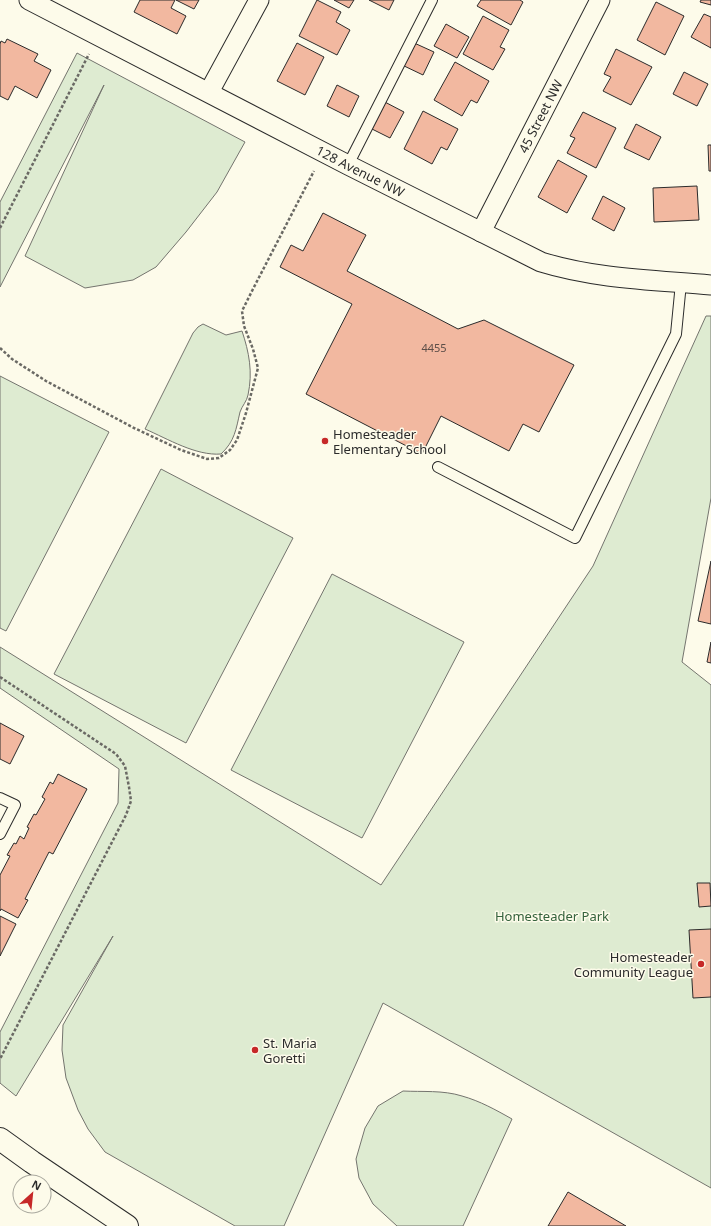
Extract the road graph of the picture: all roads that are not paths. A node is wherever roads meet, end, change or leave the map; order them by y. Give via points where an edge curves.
1 (29, 0) edge
2 (259, 0) edge
3 (432, 0) edge
4 (600, 0) edge
5 (209, 92) junction
6 (348, 165) junction
7 (481, 232) junction
8 (681, 283) junction
9 (711, 285) edge
10 (438, 467) dead end
11 (0, 798) edge
12 (0, 834) edge
13 (0, 1139) edge
14 (127, 1226) edge

1 - 5 street, 128 Avenue NW
2 - 5 street
3 - 6 lane
4 - 7 street, 45 Street NW
5 - 6 street, 128 Avenue NW
6 - 7 street, 128 Avenue NW
7 - 8 street, 128 Avenue NW via 542,262 564,269 588,274
8 - 9 street, 128 Avenue NW
8 - 10 lane via 676,334 575,538
11 - 12 lane via 15,805
13 - 14 street

